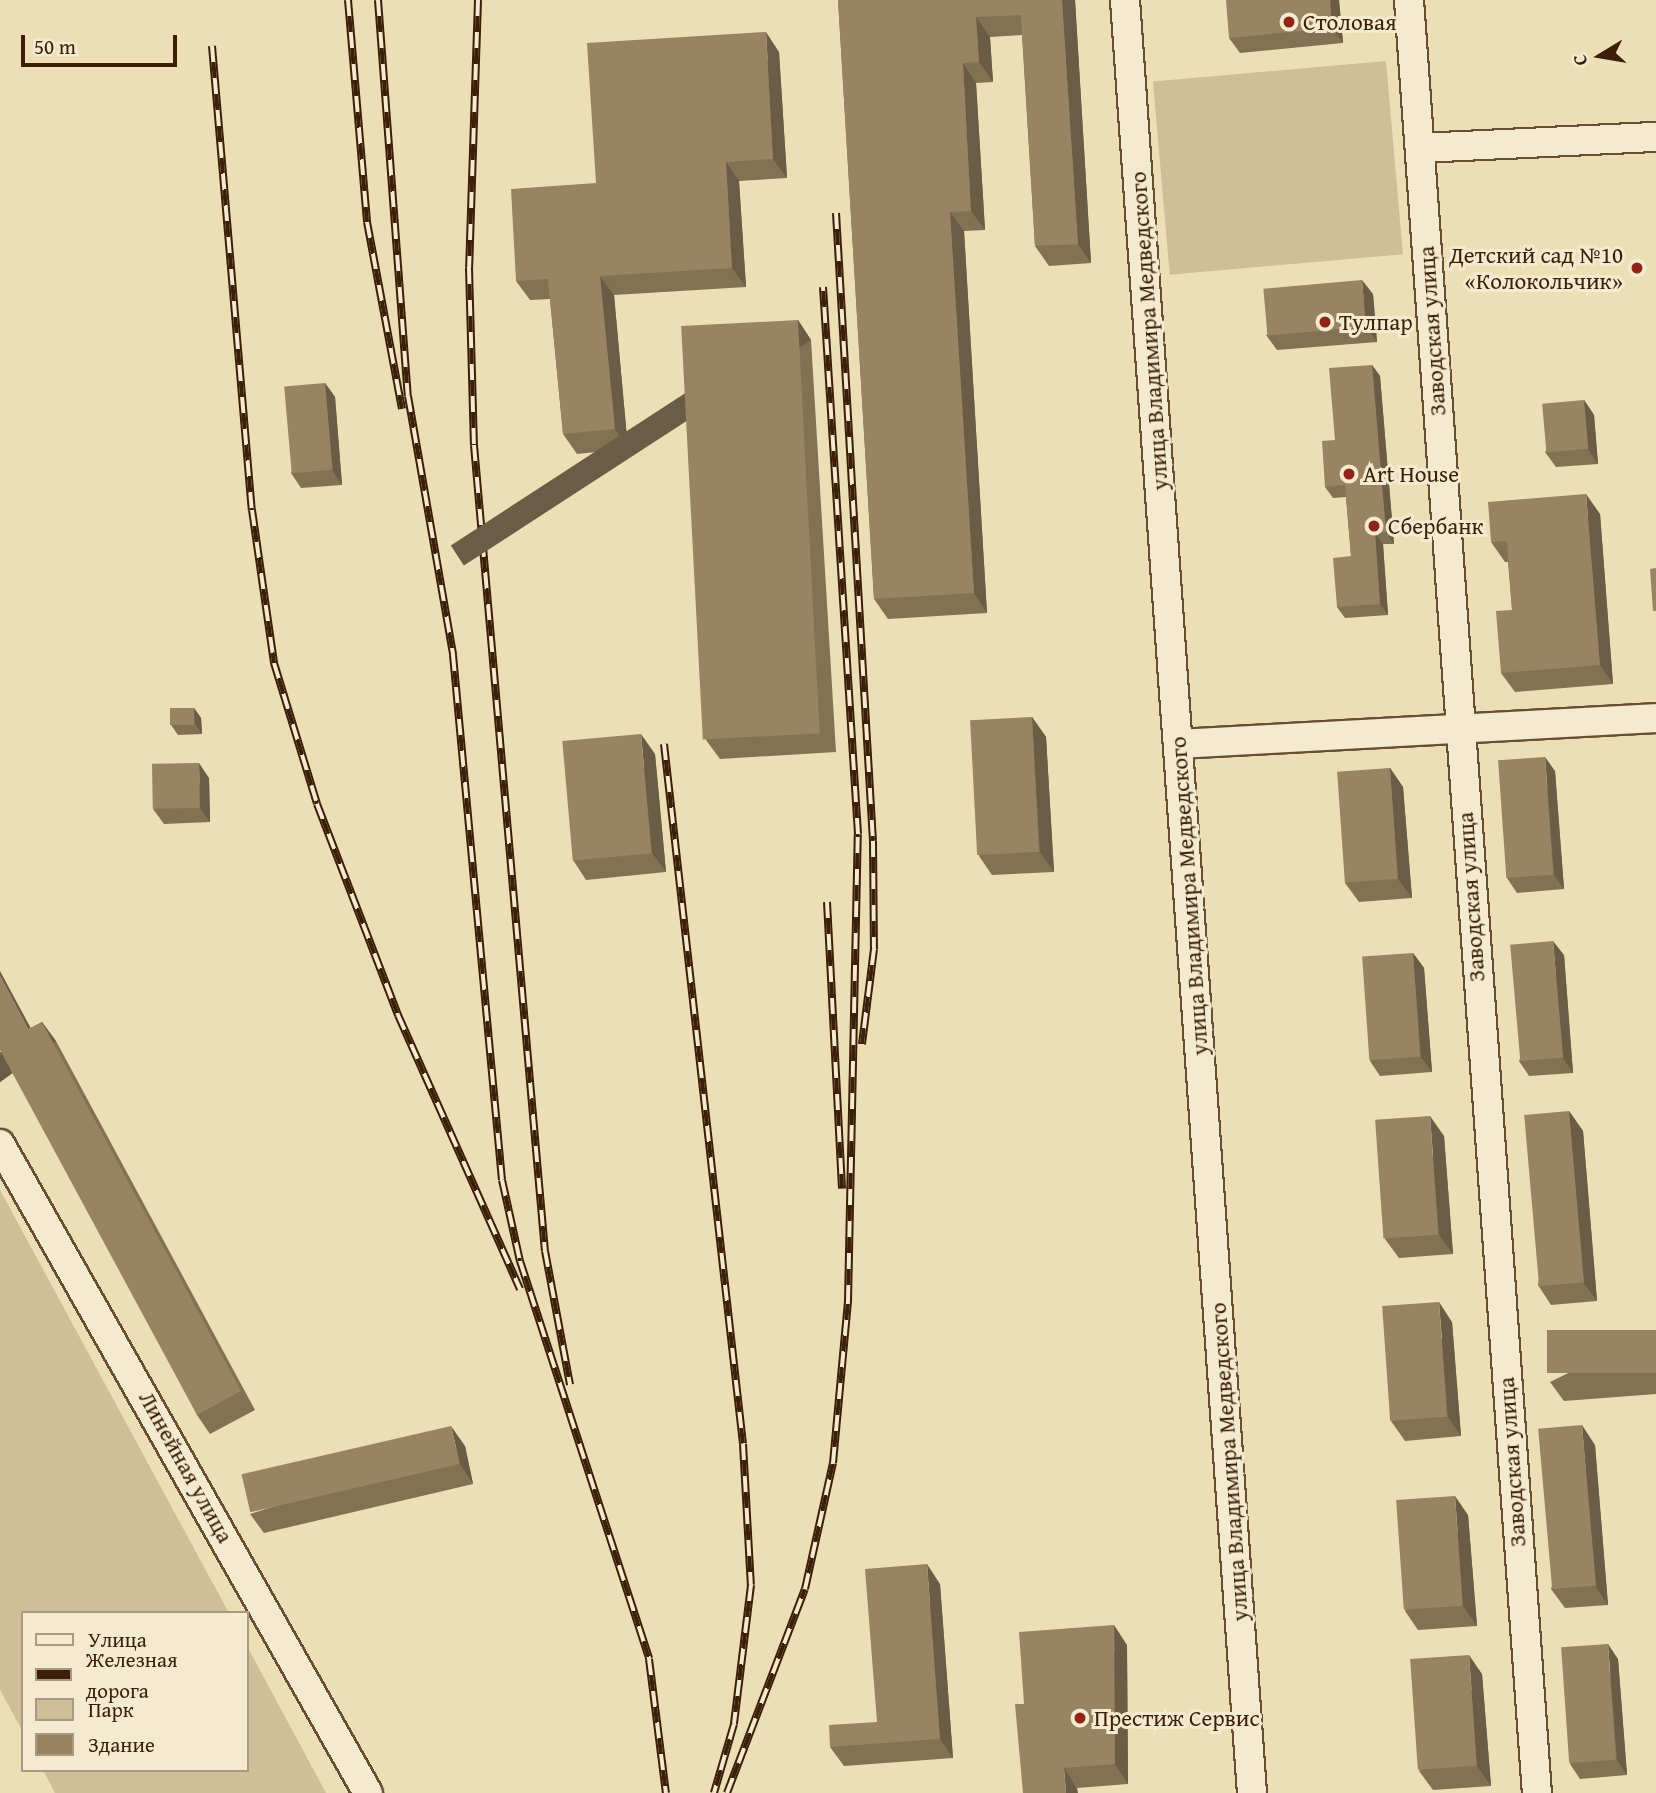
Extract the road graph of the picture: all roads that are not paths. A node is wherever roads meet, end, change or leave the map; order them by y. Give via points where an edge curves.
1 (1125, 0) edge
2 (1409, 0) edge
3 (1656, 137) edge
4 (1420, 148) junction
5 (1656, 718) edge
6 (1458, 727) junction
7 (1178, 744) junction
8 (0, 1144) edge
9 (368, 1793) edge
10 (1252, 1793) edge
11 (1537, 1793) edge

1 - 7 street, улица Владимира Медведского
2 - 4 street, Заводская улица
3 - 4 street
4 - 6 street, Заводская улица
5 - 6 street
6 - 7 street
6 - 11 street, Заводская улица
7 - 10 street, улица Владимира Медведского
8 - 9 street, Линейная улица

